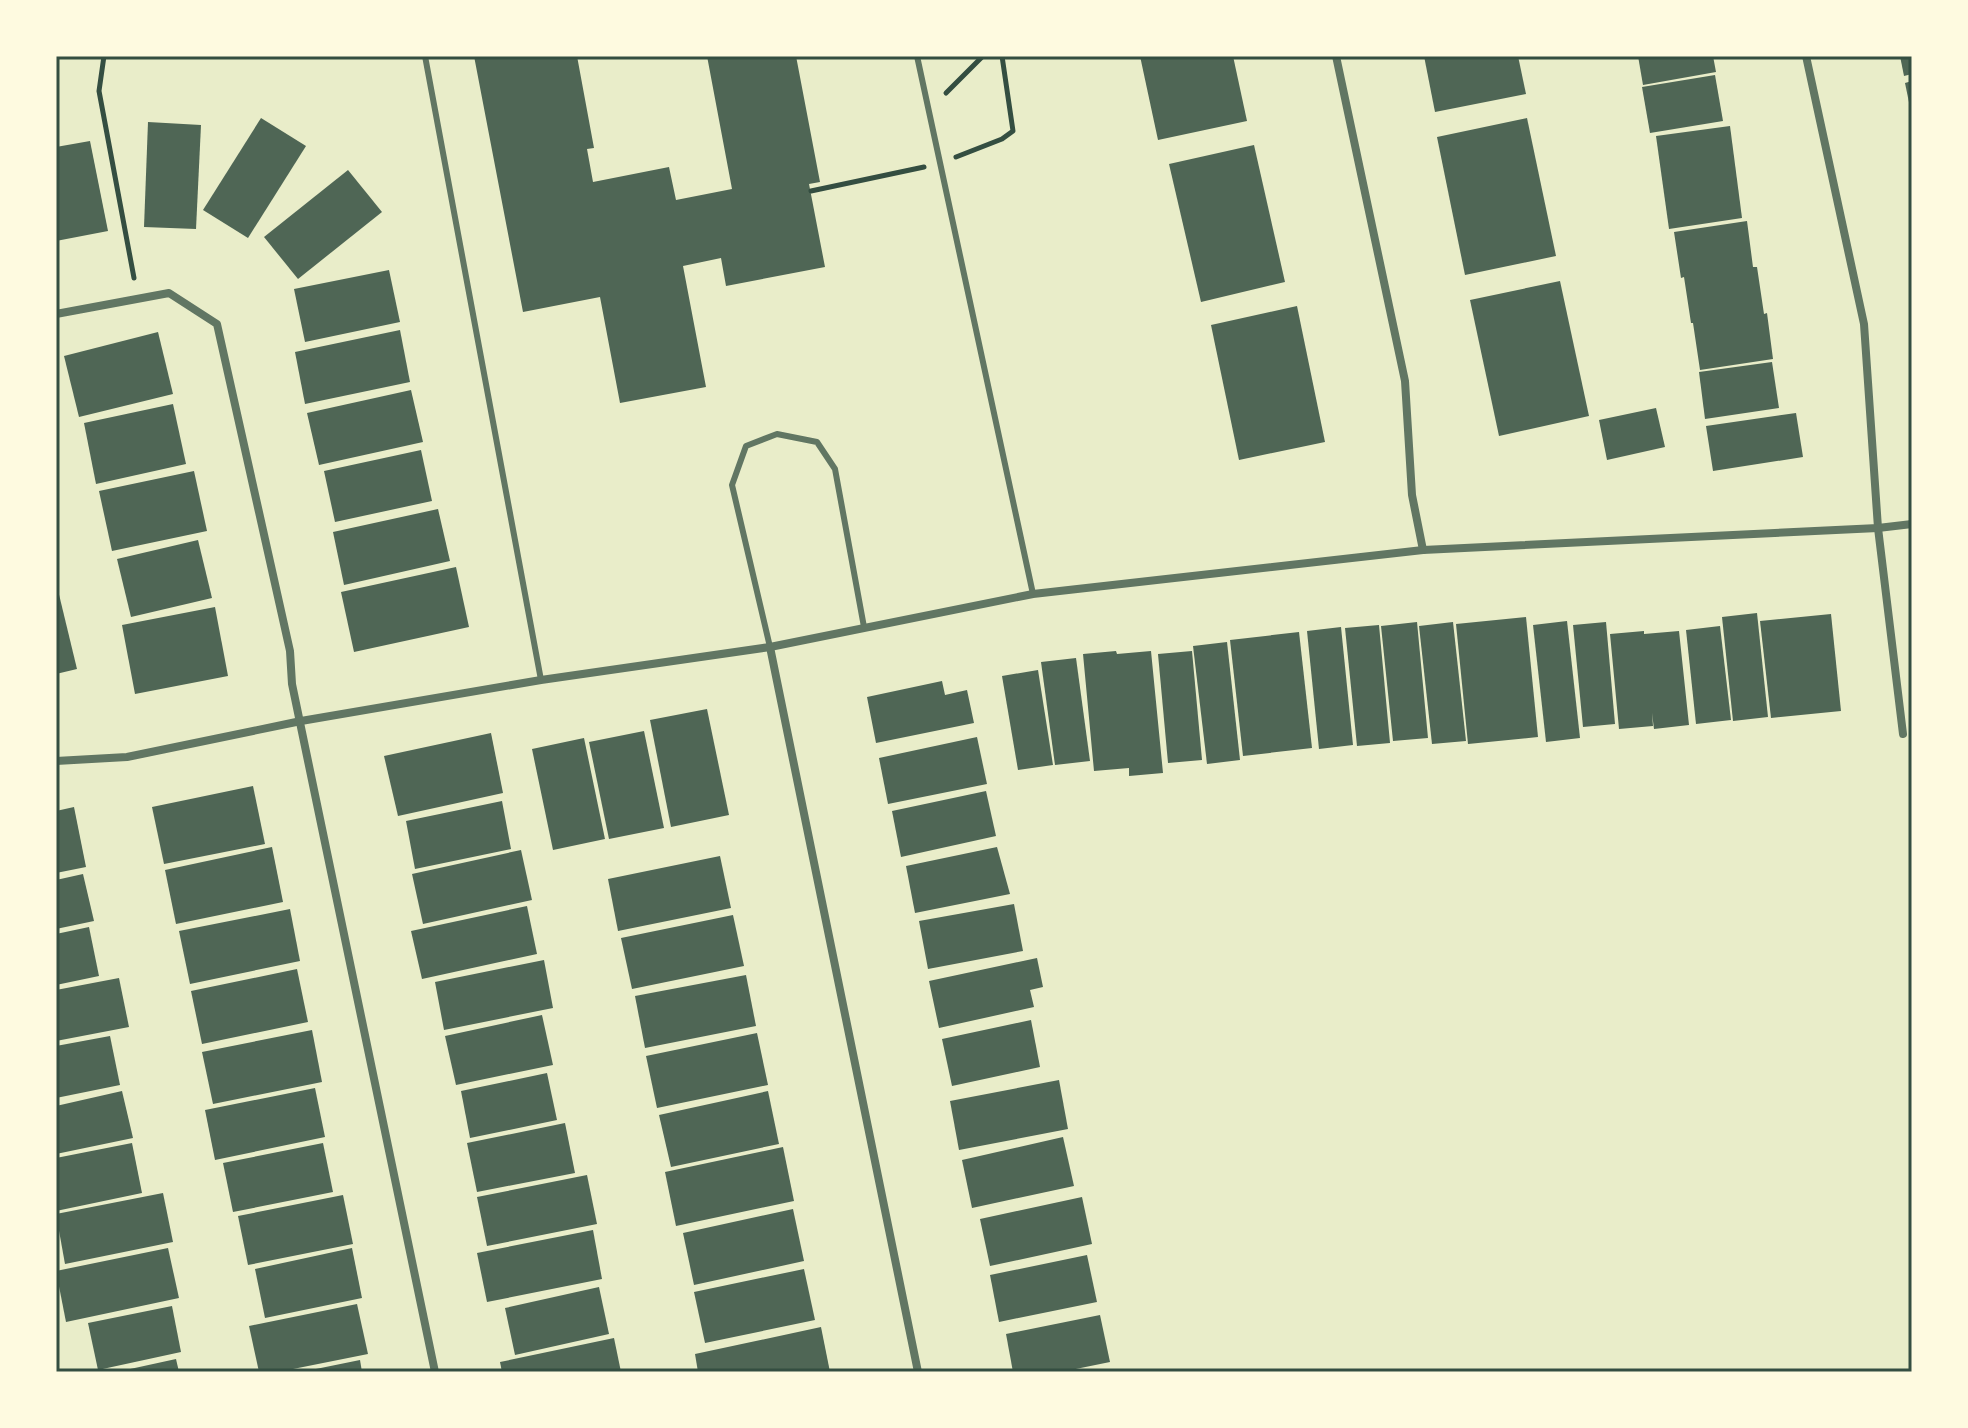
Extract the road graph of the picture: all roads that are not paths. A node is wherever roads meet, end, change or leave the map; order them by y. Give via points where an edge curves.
1 (425, 56) edge
2 (917, 56) edge
3 (1336, 56) edge
4 (1806, 56) edge
5 (56, 314) edge
6 (1912, 524) edge
7 (1878, 528) junction
8 (1423, 550) junction
9 (1033, 594) junction
10 (864, 627) junction
11 (770, 647) junction
12 (541, 680) junction
13 (301, 721) junction
14 (1903, 734) dead end
15 (56, 761) edge
16 (435, 1372) edge
17 (918, 1372) edge

1 - 12 lane
2 - 9 lane
3 - 8 street via 1405,381 1412,495
4 - 7 street via 1864,324
5 - 13 street via 169,293 217,324
6 - 7 street
7 - 8 street
7 - 14 street
8 - 9 street
9 - 10 street
10 - 11 street
10 - 11 lane via 835,469 817,442 777,434 746,446 732,485
11 - 12 street
11 - 17 street
12 - 13 street
13 - 15 street via 127,757
13 - 16 street

